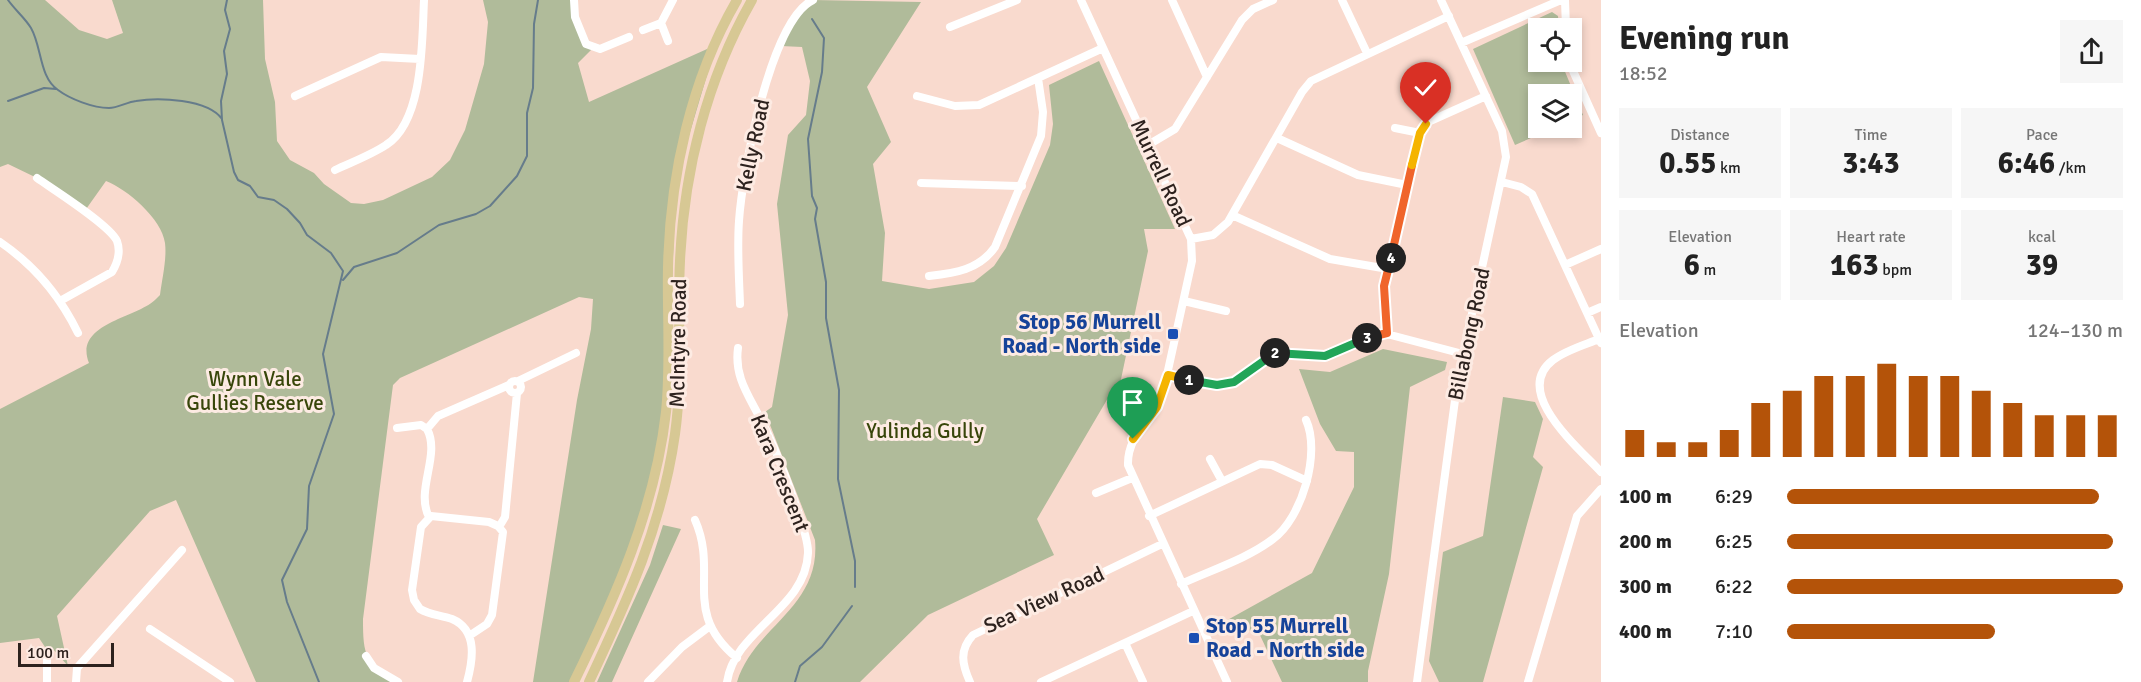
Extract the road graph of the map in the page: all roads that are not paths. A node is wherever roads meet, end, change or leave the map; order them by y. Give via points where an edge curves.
1 (424, 0) edge
2 (574, 0) edge
3 (674, 0) edge
4 (737, 0) edge
5 (752, 0) edge
6 (813, 0) edge
7 (1017, 0) edge
8 (1081, 0) edge
9 (1172, 0) edge
10 (1273, 0) edge
11 (1342, 0) edge
12 (1441, 0) edge
13 (1563, 0) edge
14 (1539, 3) edge
15 (1449, 16) junction
16 (1565, 18) edge
17 (661, 23) junction
18 (950, 27) dead end
19 (643, 30) dead end
20 (629, 37) dead end
21 (668, 41) dead end
22 (1461, 43) junction
23 (1103, 48) junction
24 (1367, 53) junction
25 (420, 59) junction
26 (1574, 72) edge
27 (1207, 77) junction
28 (1038, 78) junction
29 (295, 96) dead end
30 (917, 96) dead end
31 (1486, 96) junction
32 (1395, 128) dead end
33 (1420, 133) junction
34 (1601, 133) edge
35 (1277, 138) junction
36 (1148, 145) junction
37 (335, 170) dead end
38 (37, 178) dead end
39 (1502, 182) junction
40 (921, 183) dead end
41 (1407, 185) junction
42 (1022, 186) junction
43 (1232, 215) junction
44 (1191, 239) junction
45 (0, 242) edge
46 (1601, 249) edge
47 (1565, 265) junction
48 (1388, 269) junction
49 (929, 276) dead end
50 (60, 301) junction
51 (1184, 301) junction
52 (740, 304) dead end
53 (1601, 307) edge
54 (1226, 311) dead end
55 (1587, 313) junction
56 (78, 333) dead end
57 (1387, 333) junction
58 (1600, 341) edge
59 (738, 348) dead end
60 (576, 353) dead end
61 (1463, 354) junction
62 (1168, 375) junction
63 (518, 381) junction
64 (509, 385) junction
65 (518, 393) junction
66 (1306, 420) dead end
67 (397, 428) dead end
68 (427, 429) junction
69 (1210, 459) dead end
70 (1601, 472) edge
71 (1132, 478) junction
72 (1221, 481) junction
73 (1307, 482) junction
74 (1601, 489) edge
75 (1096, 493) dead end
76 (1149, 516) junction
77 (429, 517) junction
78 (695, 520) dead end
79 (499, 527) junction
80 (1162, 544) junction
81 (182, 550) dead end
82 (1181, 584) junction
83 (1193, 611) junction
84 (710, 626) junction
85 (150, 629) dead end
86 (469, 636) junction
87 (1125, 643) junction
88 (47, 656) dead end
89 (366, 656) dead end
90 (737, 658) junction
91 (47, 682) edge
92 (76, 682) edge
93 (230, 682) edge
94 (398, 682) edge
95 (467, 682) edge
96 (574, 682) edge
97 (589, 682) edge
98 (648, 682) edge
99 (727, 682) edge
100 (970, 682) edge
101 (1041, 682) edge
102 (1143, 682) edge
103 (1227, 682) edge
104 (1417, 682) edge
105 (1528, 682) edge

1 - 25 street
2 - 20 street via 575,17 586,44 600,49
3 - 17 street
4 - 96 main road, McIntyre Road via 699,87 676,179 668,264 666,411 654,480 627,567
5 - 97 main road, McIntyre Road via 713,84 688,182 680,263 678,407 660,512 639,573
6 - 52 street, Kelly Road via 798,11 789,25 748,150 739,222
7 - 18 street
8 - 23 street, Murrell Road
9 - 27 street
10 - 27 street via 1245,16
11 - 24 street
12 - 15 street, Billabong Road
13 - 14 street
13 - 16 street
14 - 22 street
15 - 22 street, Billabong Road
15 - 24 street
17 - 19 street
17 - 21 street
22 - 31 street, Billabong Road
23 - 28 street
23 - 36 street, Murrell Road
24 - 35 street via 1309,84
25 - 29 street via 381,57
25 - 37 street via 416,94 395,137
26 - 34 street
27 - 36 street via 1175,129
28 - 30 street via 979,105 950,105
28 - 42 street via 1043,112 1041,136
31 - 33 street via 1428,122
31 - 39 street, Billabong Road via 1506,145
32 - 33 street
33 - 41 street
35 - 41 street via 1358,175
35 - 43 street
36 - 44 street, Murrell Road
38 - 50 street via 112,233 119,250 112,272
39 - 47 street via 1532,194
39 - 61 street, Billabong Road
40 - 42 street
41 - 48 street
42 - 49 street via 998,242 987,257 968,269
43 - 44 street via 1217,234
43 - 48 street via 1330,259
44 - 51 street, Murrell Road
45 - 50 street via 36,272
46 - 47 street
47 - 55 street
48 - 57 street via 1384,286
50 - 56 street
51 - 54 street
51 - 62 street, Murrell Road
53 - 55 street
55 - 58 street
57 - 61 street
57 - 62 street via 1325,356 1275,353 1238,380 1223,385
58 - 70 street via 1551,361 1543,372 1539,392 1551,417
59 - 90 street, Kara Crescent via 741,380 765,428 805,534 808,553 801,580 778,613 751,638
60 - 63 street
61 - 104 street, Billabong Road
62 - 71 street, Murrell Road via 1157,407 1131,445 1128,465
63 - 64 street
63 - 65 street
64 - 65 street via 510,392
64 - 68 street via 438,416
65 - 79 street via 505,517
66 - 73 street via 1311,442
67 - 68 street via 421,425
68 - 77 street via 430,440 423,503
69 - 72 street
71 - 75 street
71 - 76 street, Murrell Road
72 - 73 street via 1263,464
72 - 76 street
73 - 82 street via 1290,519 1275,538
74 - 105 street via 1577,516
76 - 80 street, Murrell Road
77 - 79 street via 489,522
77 - 86 street via 421,527 414,600 425,612 459,624
78 - 84 street via 702,539 703,604
79 - 86 street via 504,537 492,615 487,624
80 - 82 street, Murrell Road
80 - 100 street, Sea View Road via 973,635 962,658
81 - 92 street via 77,668
82 - 83 street, Murrell Road
83 - 87 street
83 - 103 street, Murrell Road
84 - 90 street via 719,642
84 - 98 street via 682,647
85 - 93 street
86 - 95 street via 473,648
87 - 101 street
87 - 102 street
88 - 91 street
89 - 94 street via 374,668
90 - 99 street, Kara Crescent

